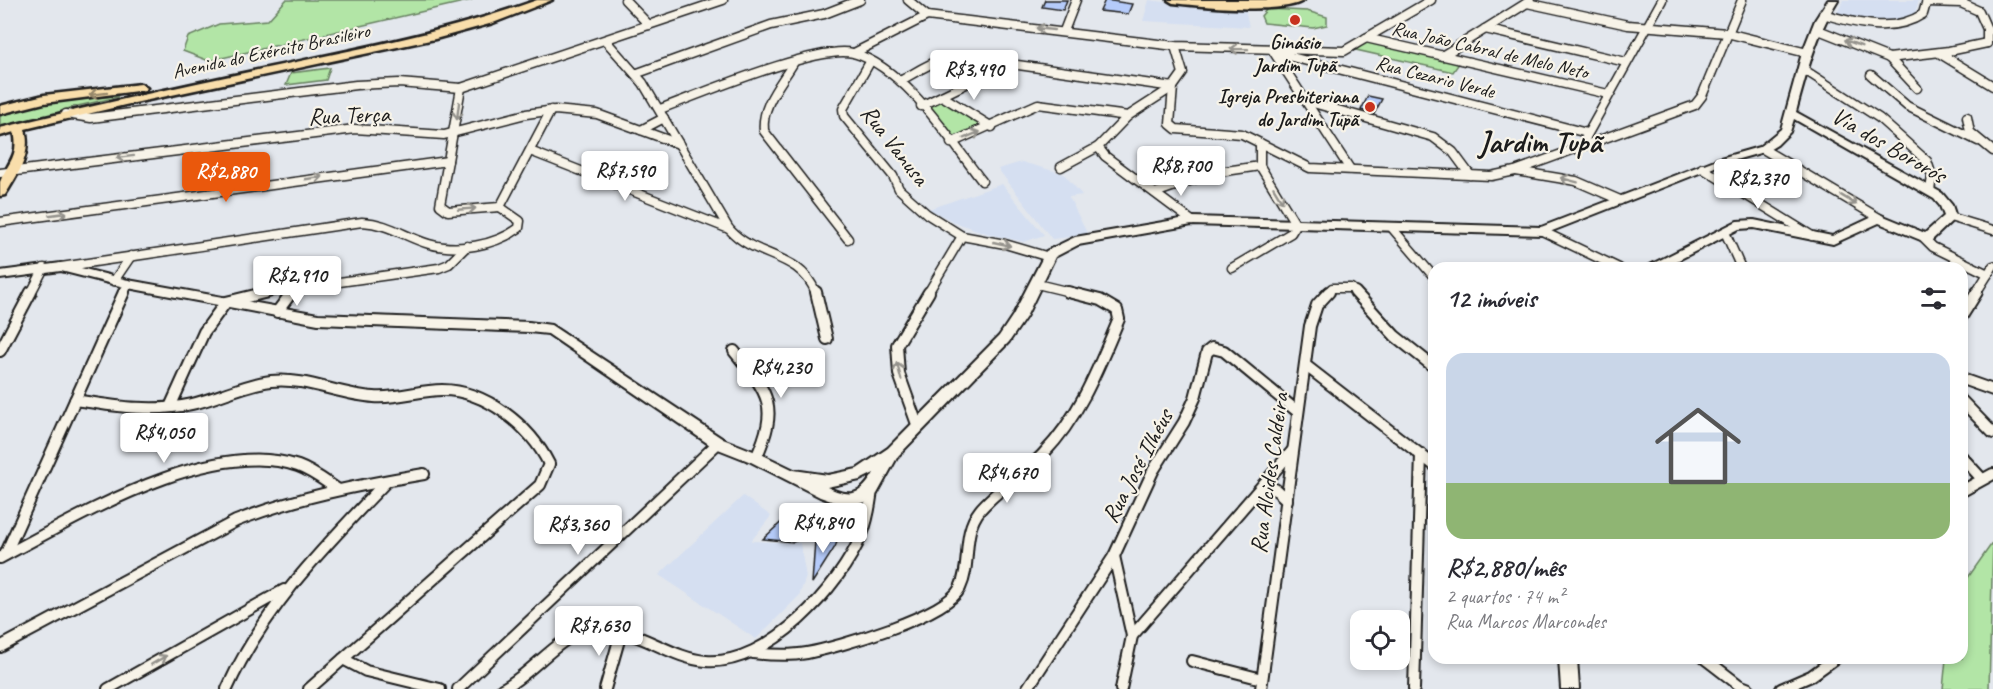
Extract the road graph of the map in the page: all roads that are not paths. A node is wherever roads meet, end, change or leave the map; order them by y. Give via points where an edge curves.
1 (523, 0) edge
2 (547, 0) edge
3 (625, 0) edge
4 (723, 0) edge
5 (860, 0) edge
6 (908, 0) edge
7 (924, 0) edge
8 (1076, 0) edge
9 (1173, 0) edge
10 (1299, 0) edge
11 (1431, 0) edge
12 (1662, 0) edge
13 (1742, 0) edge
14 (1833, 0) edge
15 (1530, 1) edge
16 (1927, 1) edge
17 (920, 9) junction
18 (1823, 14) junction
19 (927, 16) junction
20 (649, 25) junction
21 (1645, 26) junction
22 (1485, 29) junction
23 (1816, 29) junction
24 (1064, 31) junction
25 (1727, 33) junction
26 (1366, 38) junction
27 (606, 40) junction
28 (1990, 45) edge
29 (1175, 46) junction
30 (1273, 51) junction
31 (854, 53) junction
32 (1807, 53) junction
33 (1939, 53) junction
34 (1442, 56) junction
35 (969, 58) junction
36 (1889, 58) junction
37 (794, 62) junction
38 (870, 62) junction
39 (1626, 62) junction
40 (1803, 69) junction
41 (635, 74) junction
42 (1871, 75) dead end
43 (900, 81) junction
44 (1993, 86) edge
45 (1173, 87) junction
46 (461, 88) junction
47 (1917, 88) dead end
48 (1608, 94) junction
49 (942, 96) junction
50 (126, 101) junction
51 (1306, 101) junction
52 (921, 106) junction
53 (660, 109) junction
54 (0, 110) edge
55 (551, 110) junction
56 (1791, 112) junction
57 (1128, 116) junction
58 (1967, 117) dead end
59 (664, 118) junction
60 (992, 127) junction
61 (19, 129) junction
62 (641, 130) junction
63 (0, 131) edge
64 (455, 133) junction
65 (1587, 133) junction
66 (1978, 141) junction
67 (1260, 142) junction
68 (951, 143) junction
69 (679, 144) junction
70 (1584, 144) junction
71 (1098, 147) junction
72 (1763, 148) junction
73 (530, 151) junction
74 (1993, 151) edge
75 (448, 161) junction
76 (1260, 166) junction
77 (1061, 168) dead end
78 (1702, 168) junction
79 (1350, 169) junction
80 (14, 171) junction
81 (1515, 171) junction
82 (0, 173) edge
83 (1470, 175) junction
84 (982, 181) dead end
85 (1930, 191) junction
86 (0, 192) edge
87 (1155, 193) junction
88 (1620, 200) junction
89 (500, 207) junction
90 (1950, 217) junction
91 (1879, 218) junction
92 (1192, 221) junction
93 (0, 222) edge
94 (1296, 225) junction
95 (1392, 228) junction
96 (729, 229) junction
97 (1993, 230) edge
98 (1542, 231) junction
99 (1725, 232) junction
100 (962, 236) junction
101 (1814, 237) junction
102 (1923, 237) junction
103 (848, 239) dead end
104 (467, 246) junction
105 (131, 256) junction
106 (1049, 258) junction
107 (1607, 262) edge
108 (1670, 262) edge
109 (1738, 262) edge
110 (61, 267) junction
111 (44, 268) junction
112 (1232, 268) dead end
113 (1428, 270) edge
114 (1991, 270) edge
115 (0, 274) edge
116 (121, 283) junction
117 (1037, 284) junction
118 (296, 287) junction
119 (226, 302) junction
120 (1968, 306) edge
121 (277, 312) junction
122 (827, 339) dead end
123 (0, 351) edge
124 (734, 351) dead end
125 (1428, 362) edge
126 (1305, 365) junction
127 (1968, 381) edge
128 (1993, 390) edge
129 (75, 400) junction
130 (170, 406) junction
131 (1968, 407) edge
132 (1298, 412) junction
133 (918, 427) junction
134 (1993, 433) edge
135 (718, 443) junction
136 (1293, 450) junction
137 (893, 452) junction
138 (1421, 454) junction
139 (756, 458) junction
140 (1428, 460) edge
141 (1968, 464) edge
142 (424, 474) dead end
143 (1993, 474) edge
144 (790, 476) junction
145 (853, 476) junction
146 (1982, 479) junction
147 (386, 482) junction
148 (1968, 487) edge
149 (337, 489) junction
150 (1260, 489) junction
151 (872, 490) junction
152 (1287, 500) junction
153 (848, 501) junction
154 (861, 534) junction
155 (3, 556) edge
156 (1114, 556) junction
157 (288, 587) junction
158 (621, 633) junction
159 (1132, 636) junction
160 (0, 647) edge
161 (753, 653) junction
162 (343, 659) junction
163 (1192, 661) dead end
164 (1568, 664) edge
165 (1712, 664) edge
166 (1828, 664) edge
167 (1262, 684) edge
168 (108, 689) edge
169 (227, 689) edge
170 (309, 689) edge
171 (440, 689) edge
172 (458, 689) edge
173 (502, 689) edge
174 (605, 689) edge
175 (1028, 689) edge
176 (1121, 689) edge
177 (1414, 689) edge
178 (1570, 689) edge
179 (1749, 689) edge
180 (1781, 689) edge

1 - 50 main road, Avenida do Exército Brasileiro via 427,30
2 - 50 main road, Avenida do Exército Brasileiro via 443,34
3 - 20 street
4 - 20 street
5 - 41 street via 824,14 763,28
6 - 17 street
7 - 17 street
8 - 24 street
9 - 10 main road via 1228,5
11 - 26 street
12 - 21 street
13 - 25 street
14 - 18 main road
15 - 21 street
15 - 22 street
16 - 18 street via 1918,19 1899,23 1863,24
16 - 28 street via 1957,1 1980,9 1990,26
17 - 19 street
18 - 23 main road
24 -> 19 street
19 - 31 street
20 - 27 street
21 - 25 street
21 - 39 street
22 - 34 street
22 - 39 street
23 - 32 main road
36 -> 23 street
24 - 29 street
25 - 32 street
25 - 70 street via 1695,105
26 - 30 street via 1344,51
26 - 34 street, Rua João Cabral de Melo Neto
27 - 41 street
27 - 46 street
28 - 33 street
30 -> 29 street
29 - 45 street via 1183,73
30 - 51 street
30 - 65 street, Rua Cezario Verde
31 - 37 street via 822,53
31 - 38 street
32 - 40 main road
33 - 36 street
33 - 44 street
34 - 48 street, Rua João Cabral de Melo Neto
35 - 43 street via 944,58
35 - 45 street
35 - 49 street via 977,65 976,76
36 - 47 street
37 - 53 street
37 - 103 street via 765,112 764,132
38 - 43 street
38 - 100 street, Rua Vanusa via 843,109 844,116 893,176 899,189 927,214
39 - 48 street
40 - 56 main road
40 - 85 street via 1879,118 1927,161 1932,176
41 - 53 street
42 - 66 street via 1900,104
43 - 52 street
45 - 57 street
45 - 67 street via 1169,118 1176,129 1231,132
46 - 50 street via 399,83
46 -> 64 street
48 - 65 street
49 - 52 street
49 - 60 street
50 -> 54 main road, Avenida do Exército Brasileiro via 44,99
50 - 61 main road, Avenida do Exército Brasileiro
51 - 79 street
51 - 83 street via 1433,138 1453,153
52 - 68 street
53 - 59 street
55 - 62 street, Rua Terça via 581,111
55 - 64 street, Rua Terça
55 - 73 street
56 - 72 main road via 1786,130
56 - 85 main road, Via dos Bororós
57 - 60 street via 1044,104
57 - 71 street
58 - 66 street via 1970,132
59 - 62 street
59 - 69 street
68 -> 60 street
61 - 63 main road, Avenida do Exército Brasileiro
61 - 80 main road via 22,152
62 - 69 street, Rua Terça
64 - 75 street
64 -> 80 street, Rua Terça via 355,129
65 - 70 street
66 - 74 street
67 - 76 street
67 - 79 street via 1311,168
68 - 84 street
69 - 96 street
70 - 81 street
71 - 77 street
71 - 87 street
72 - 78 main road
72 -> 91 street
73 - 89 street
73 - 96 street
75 -> 89 street via 442,209
93 -> 75 street
76 - 87 street via 1212,173
76 -> 94 street
78 - 88 main road
78 - 101 street
79 - 83 street
80 - 82 street, Rua Terça
80 - 86 main road
81 - 83 street
88 -> 81 street via 1576,181
85 - 90 main road, Via dos Bororós via 1943,201
87 - 92 street
88 - 98 main road
89 - 104 street via 520,221 519,228 509,236
90 - 97 street, Via dos Bororós
90 - 102 main road via 1930,237
91 - 101 main road via 1838,238
91 - 102 main road
92 - 94 main road
92 - 106 main road via 1075,241 1061,246
94 - 95 main road
94 - 112 street via 1291,233
95 - 98 main road
95 - 113 street
96 - 122 street via 750,249 802,270 816,292
98 - 107 street
99 - 101 main road via 1746,223
99 - 108 main road
99 - 109 street
100 -> 106 street
133 -> 100 street via 899,374 897,345
102 - 114 street via 1933,247
104 - 105 street via 430,245 377,222
104 - 118 street via 454,260 438,268
105 - 110 street
105 - 116 street
106 - 117 main road
110 - 111 main road
110 - 116 main road
111 - 115 main road
111 - 123 street
114 - 120 street
116 - 119 main road
116 - 129 street
117 - 133 main road via 998,347
117 - 161 street via 1107,303 1117,310 1119,319 1059,436 1045,454 990,500 971,522 956,596 933,610 840,645 789,655
118 - 119 street
118 - 121 street
119 - 121 main road
119 - 130 street via 204,332
121 - 135 main road via 343,321 551,330
124 - 139 street via 766,391 769,432
125 - 126 street, Rua Alcides Caldeira via 1402,342 1351,288 1332,288 1317,305
126 - 132 street, Rua Alcides Caldeira
126 - 138 street
127 - 128 street
129 - 130 street via 126,408
129 - 155 street
130 - 162 street via 190,405 268,381 291,380 373,397 452,391 481,398 495,407 544,451 549,464 540,485
131 - 134 street
132 - 136 street, Rua Alcides Caldeira
132 - 156 street, Rua José Ilhéus via 1224,351 1212,348 1207,352 1185,422 1153,471
133 - 137 main road
135 - 139 main road
135 - 172 street
136 - 150 street
136 - 152 street, Rua Alcides Caldeira
137 - 145 main road
137 - 151 main road
138 - 140 street
138 - 177 street
139 - 144 main road
141 - 146 street
142 - 147 street
143 - 146 street
144 - 145 main road via 828,481
144 - 153 main road
145 - 151 main road
145 - 153 main road via 843,489
146 - 148 street
147 - 149 street
147 - 157 street
149 - 155 street via 296,466 247,460 219,464 146,486
149 - 160 street via 236,521
150 - 152 street via 1270,487
150 - 159 street
151 - 153 main road
151 - 154 street
152 - 167 street, Rua Alcides Caldeira
153 - 154 street
154 - 161 street via 845,564 820,596 775,639
156 - 159 street
156 - 175 street, Rua José Ilhéus
168 -> 157 street
157 - 169 street via 264,618
158 - 161 street via 683,657 706,661
158 - 173 street via 587,630 517,684
158 - 174 street
159 - 176 street
162 - 170 street
162 - 171 street via 366,671
163 - 167 street
164 - 178 main road
165 - 179 street
166 - 180 street

